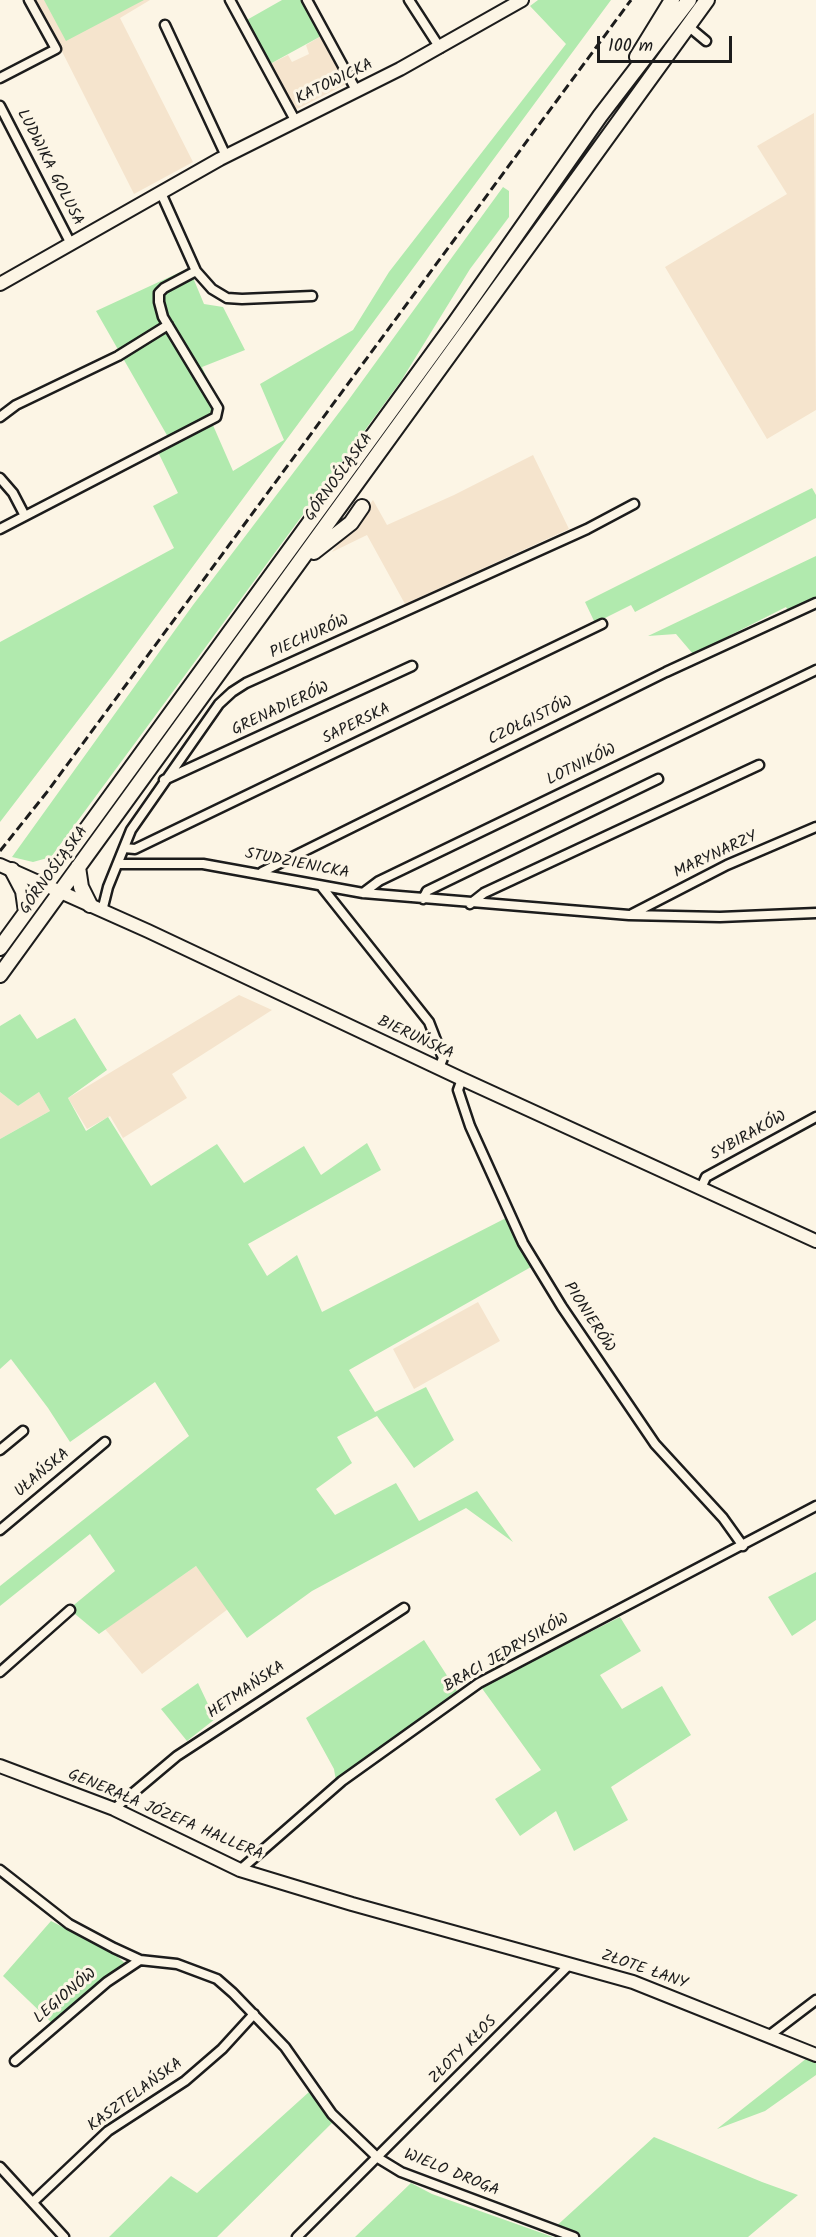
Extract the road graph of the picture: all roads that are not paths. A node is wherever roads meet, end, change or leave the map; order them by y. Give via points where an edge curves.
1 (29, 0) edge
2 (230, 0) edge
3 (307, 0) edge
4 (409, 0) edge
5 (522, 0) edge
6 (672, 0) edge
7 (689, 0) edge
8 (707, 0) edge
9 (165, 25) dead end
10 (688, 26) junction
11 (706, 41) dead end
12 (440, 48) junction
13 (0, 78) edge
14 (356, 90) junction
15 (0, 106) edge
16 (600, 116) junction
17 (295, 120) junction
18 (226, 156) junction
19 (161, 193) junction
20 (71, 244) junction
21 (196, 271) junction
22 (0, 284) edge
23 (312, 296) dead end
24 (168, 325) junction
25 (0, 417) edge
26 (0, 478) edge
27 (634, 504) dead end
28 (362, 507) dead end
29 (25, 516) junction
30 (0, 529) edge
31 (294, 569) junction
32 (816, 603) edge
33 (602, 624) dead end
34 (412, 666) dead end
35 (816, 670) edge
36 (759, 765) dead end
37 (658, 779) dead end
38 (164, 781) junction
39 (816, 827) edge
40 (124, 848) junction
41 (119, 864) junction
42 (78, 867) junction
43 (6, 868) edge
44 (262, 872) junction
45 (45, 886) junction
46 (321, 886) junction
47 (60, 892) junction
48 (363, 893) junction
49 (423, 899) junction
50 (470, 904) junction
51 (96, 908) junction
52 (26, 912) junction
53 (816, 913) edge
54 (629, 915) junction
55 (0, 948) edge
56 (0, 975) edge
57 (439, 1068) junction
58 (462, 1079) junction
59 (816, 1117) edge
60 (701, 1188) junction
61 (816, 1241) edge
62 (22, 1431) dead end
63 (105, 1442) dead end
64 (0, 1450) edge
65 (816, 1506) edge
66 (0, 1530) edge
67 (743, 1546) junction
68 (404, 1608) dead end
69 (70, 1610) dead end
70 (0, 1672) edge
71 (0, 1766) edge
72 (114, 1809) junction
73 (0, 1870) edge
74 (240, 1870) junction
75 (457, 1933) joint
76 (140, 1960) junction
77 (570, 1964) junction
78 (816, 2000) edge
79 (254, 2014) junction
80 (770, 2036) junction
81 (816, 2055) edge
82 (15, 2061) dead end
83 (378, 2158) junction
84 (0, 2167) edge
85 (33, 2202) junction
86 (64, 2237) edge
87 (297, 2237) edge
88 (574, 2237) edge

1 - 13 street via 56,49
2 - 17 street
3 - 14 street
4 - 12 street
5 - 12 street, KATOWICKA
6 - 16 main road
7 - 16 main road, GÓRNOŚLĄSKA
8 - 10 main road, GÓRNOŚLĄSKA
9 - 18 street
10 - 11 street
10 - 31 main road, GÓRNOŚLĄSKA
12 - 14 street, KATOWICKA
14 - 17 street, KATOWICKA
15 - 20 street, LUDWIKA GOLUSA
16 - 45 main road, GÓRNOŚLĄSKA
17 - 18 street, KATOWICKA
18 - 19 street, KATOWICKA
19 - 20 street, KATOWICKA
19 - 21 street
20 - 22 street, KATOWICKA
21 - 23 street via 212,289 227,298
21 - 24 street via 159,293
24 - 25 street
24 - 29 street via 218,408 216,417
26 - 29 street
27 - 38 street, PIECHURÓW via 246,683 219,704
28 - 31 main road via 351,523
29 - 30 street
31 - 42 main road, GÓRNOŚLĄSKA
32 - 44 street, CZOŁGISTÓW via 666,672
33 - 40 street, SAPERSKA via 135,849
34 - 38 street, GRENADIERÓW
35 - 48 street, LOTNIKÓW via 379,881
36 - 50 street
37 - 49 street via 427,891
38 - 40 street, PIECHURÓW via 131,830
39 - 54 street, MARYNARZY via 727,865
40 - 41 street, PIECHURÓW
41 - 44 street, STUDZIENICKA via 203,864
41 - 51 street, PIECHURÓW
42 - 47 main road, GÓRNOŚLĄSKA
42 - 51 main road via 81,887
43 - 45 street, BIERUŃSKA
43 - 52 main road via 23,891
44 - 46 street, STUDZIENICKA
45 - 47 street, BIERUŃSKA
45 - 52 main road, GÓRNOŚLĄSKA
46 - 48 street, STUDZIENICKA
46 - 57 street via 429,1022 443,1058
47 - 51 street, BIERUŃSKA
47 - 56 main road, GÓRNOŚLĄSKA
48 - 49 street, STUDZIENICKA
49 - 50 street, STUDZIENICKA
50 - 54 street, STUDZIENICKA
51 - 57 street, BIERUŃSKA
52 - 55 main road, GÓRNOŚLĄSKA
53 - 54 street, STUDZIENICKA
57 - 58 street, BIERUŃSKA
58 - 60 street, BIERUŃSKA
58 - 67 street, PIONIERÓW via 458,1090 474,1136 515,1226 542,1274 655,1444 723,1518
59 - 60 street, SYBIRAKÓW via 706,1177
60 - 61 street, BIERUŃSKA
62 - 64 street
63 - 66 street, UŁAŃSKA
65 - 67 street, BRACI JĘDRYSIKÓW
67 - 74 street, BRACI JĘDRYSIKÓW via 479,1683 342,1781
68 - 72 street, HETMAŃSKA via 177,1756
69 - 70 street
71 - 72 street, GENERAŁA JÓZEFA HALLERA
72 - 74 street, GENERAŁA JÓZEFA HALLERA
73 - 76 street via 69,1924
74 - 75 street, GENERAŁA JÓZEFA HALLERA
75 - 77 street, ZŁOTE ŁANY
76 - 79 street, WIELO DROGA via 177,1964 217,1979
76 - 82 street, LEGIONÓW via 107,1982
77 - 80 street, ZŁOTE ŁANY via 633,1982
77 - 83 street, ZŁOTY KŁOS
78 - 80 street
79 - 83 street, WIELO DROGA via 285,2047 342,2125
79 - 85 street, KASZTELAŃSKA via 185,2081 108,2131
80 - 81 street, ZŁOTE ŁANY
83 - 87 street, ZŁOTY KŁOS
83 - 88 street, WIELO DROGA via 401,2172
84 - 85 street
85 - 86 street

